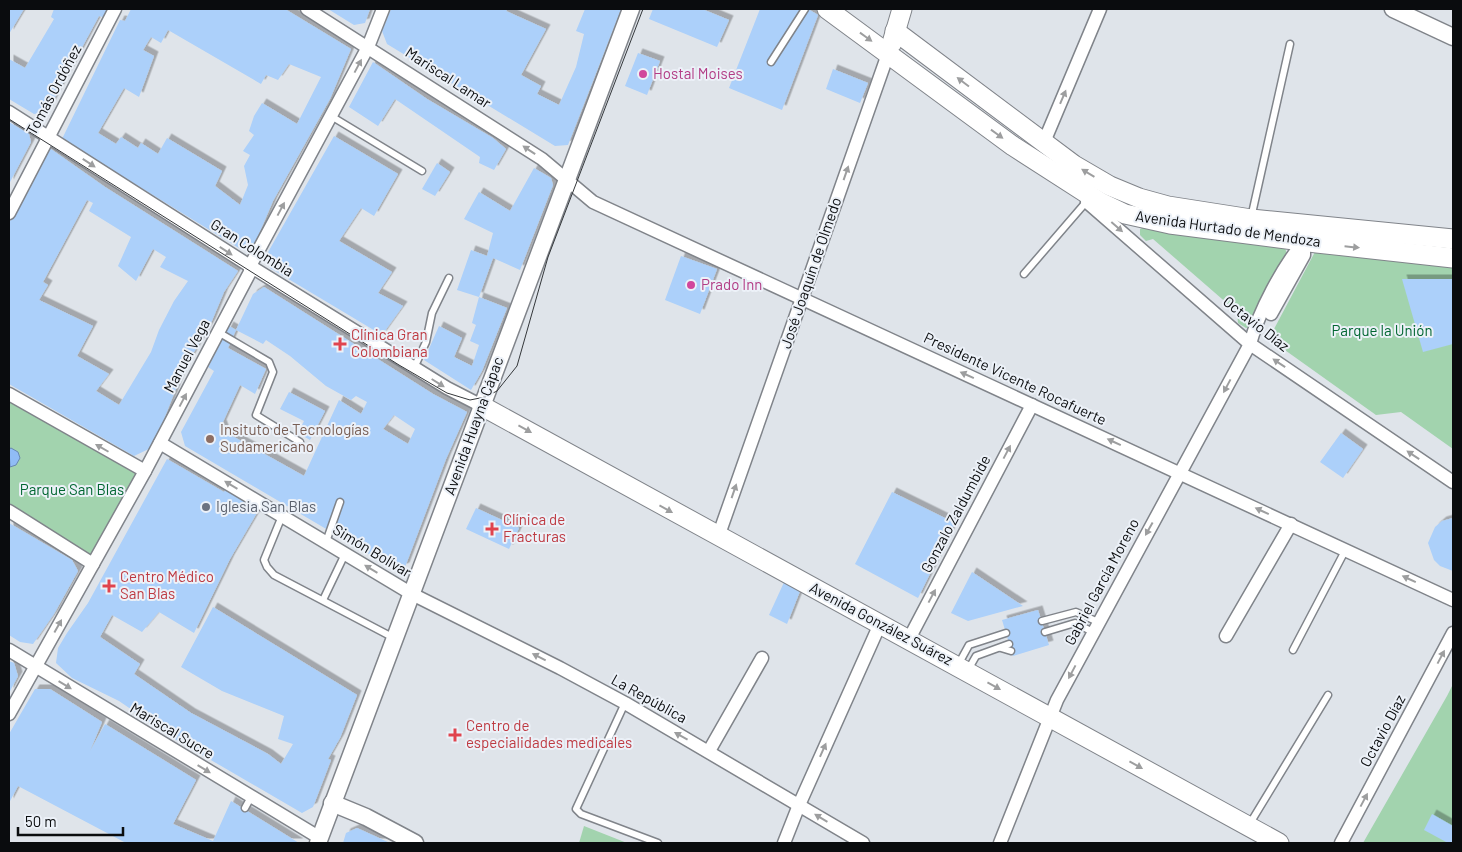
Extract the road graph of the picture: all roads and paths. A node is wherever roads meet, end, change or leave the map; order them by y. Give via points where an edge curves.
1 (115, 9) edge
2 (307, 9) edge
3 (383, 9) edge
4 (631, 9) edge
5 (804, 9) edge
6 (827, 9) edge
7 (902, 9) edge
8 (1100, 9) edge
9 (1393, 9) edge
10 (895, 31) junction
11 (1453, 37) edge
12 (1290, 44) dead end
13 (368, 47) junction
14 (888, 54) junction
15 (771, 62) dead end
16 (9, 112) edge
17 (331, 116) junction
18 (48, 136) junction
19 (1044, 142) junction
20 (422, 171) dead end
21 (1054, 172) junction
22 (567, 181) junction
23 (1087, 201) junction
24 (9, 214) edge
25 (1251, 219) junction
26 (1304, 233) junction
27 (1453, 239) edge
28 (1453, 258) edge
29 (250, 266) junction
30 (1024, 274) dead end
31 (449, 278) dead end
32 (801, 300) junction
33 (218, 332) junction
34 (1250, 344) junction
35 (414, 368) junction
36 (9, 394) edge
37 (1032, 404) junction
38 (482, 406) junction
39 (300, 442) dead end
40 (160, 443) junction
41 (145, 471) junction
42 (1180, 473) junction
43 (1453, 482) edge
44 (340, 502) dead end
45 (9, 511) edge
46 (282, 516) junction
47 (1291, 524) junction
48 (718, 537) junction
49 (326, 542) junction
50 (1346, 549) junction
51 (345, 554) junction
52 (93, 564) junction
53 (412, 594) junction
54 (323, 600) junction
55 (1453, 600) edge
56 (1043, 619) dead end
57 (880, 624) junction
58 (1095, 627) junction
59 (1005, 629) dead end
60 (1453, 633) edge
61 (1226, 636) dead end
62 (395, 638) junction
63 (909, 639) junction
64 (1047, 640) dead end
65 (1010, 647) dead end
66 (9, 650) edge
67 (1293, 650) dead end
68 (762, 658) dead end
69 (35, 667) junction
70 (963, 668) junction
71 (1328, 695) dead end
72 (624, 703) junction
73 (9, 714) edge
74 (1050, 716) junction
75 (709, 751) junction
76 (332, 803) junction
77 (799, 805) junction
78 (1248, 826) junction
79 (319, 841) edge
80 (415, 843) edge
81 (658, 843) edge
82 (784, 843) edge
83 (863, 843) edge
84 (1000, 843) edge
85 (1279, 843) edge
86 (1341, 843) edge

1 - 18 street, Tomás Ordóñez
2 - 13 street, Mariscal Lamar
3 - 13 street, Manuel Vega
4 - 22 street, Avenida Huayna Cápac
5 - 15 lane
6 -> 14 main road, Avenida Hurtado de Mendoza
7 - 10 main road, José Joaquín de Olmedo
19 -> 8 street
9 - 11 street
10 - 14 main road, José Joaquín de Olmedo
19 -> 10 main road, Avenida Hurtado de Mendoza
12 - 25 lane
17 -> 13 street, Manuel Vega
22 -> 13 street, Mariscal Lamar via 542,159
14 -> 21 main road, Avenida Hurtado de Mendoza via 1013,146
32 -> 14 street, José Joaquín de Olmedo
16 - 18 street, Gran Colombia
17 - 20 lane
29 -> 17 street, Manuel Vega
18 - 24 street, Tomás Ordóñez
18 -> 29 street, Gran Colombia
25 -> 19 main road, Avenida Hurtado de Mendoza via 1168,206 1139,198 1074,165
21 - 23 street, Octavio Díaz
21 - 26 main road, Avenida Hurtado de Mendoza via 1100,202 1134,216 1170,224
22 - 32 street, Presidente Vicente Rocafuerte via 593,202
22 - 38 street, Avenida Huayna Cápac
23 - 30 lane
23 -> 34 street, Octavio Díaz
25 - 26 main road, Avenida Hurtado de Mendoza
26 - 27 main road, Avenida Hurtado de Mendoza
26 -> 28 main road, Avenida Hurtado de Mendoza
26 - 34 street, Gabriel García Moreno via 1304,255 1261,333
29 - 33 street, Manuel Vega via 250,272
29 - 35 street, Gran Colombia
31 - 35 lane via 432,313 426,342
37 -> 32 street, Presidente Vicente Rocafuerte
48 -> 32 street, José Joaquín de Olmedo
33 - 39 lane via 272,366 273,372 256,415
40 -> 33 street, Manuel Vega
34 -> 42 street, Gabriel García Moreno
43 -> 34 street, Octavio Díaz
35 -> 38 street, Gran Colombia
41 -> 36 street
42 -> 37 street, Presidente Vicente Rocafuerte
63 -> 37 street, Gonzalo Zaldumbide
38 -> 48 main road, Avenida González Suárez
38 - 53 street, Avenida Huayna Cápac
40 - 41 street, Manuel Vega
46 -> 40 street, Simón Bolívar
41 - 52 street, Manuel Vega
47 -> 42 street, Presidente Vicente Rocafuerte
42 -> 58 street, Gabriel García Moreno
44 - 49 lane
45 - 52 street
46 - 49 street, Simón Bolívar
46 - 54 lane via 264,560 267,568 274,575
47 - 50 street, Presidente Vicente Rocafuerte
47 - 61 street
48 - 57 main road, Avenida González Suárez
49 - 51 street, Simón Bolívar
55 -> 50 street, Presidente Vicente Rocafuerte
50 - 67 lane
53 -> 51 street, Simón Bolívar
51 - 54 lane
69 -> 52 street, Manuel Vega
53 - 62 street, Avenida Huayna Cápac
72 -> 53 street, La República
54 - 62 lane
56 - 58 lane via 1076,612
57 - 63 main road, Avenida González Suárez
77 -> 57 street
58 - 64 lane via 1075,623 1048,631
58 -> 74 street, Gabriel García Moreno
59 - 70 lane via 997,636 970,645
86 -> 60 street, Octavio Díaz
62 - 76 street, Avenida Huayna Cápac
63 - 70 main road, Avenida González Suárez
65 - 70 lane via 999,647 976,656
66 - 69 street, Mariscal Sucre
68 - 75 street
69 - 73 street, Manuel Vega
69 -> 79 street, Mariscal Sucre via 248,803
70 -> 74 main road, Avenida González Suárez
71 - 78 lane
75 -> 72 street, La República
72 - 81 lane via 576,809 581,814
74 -> 78 main road, Avenida González Suárez
74 - 84 street, Gabriel García Moreno
75 - 77 street, La República
76 - 79 street, Avenida Huayna Cápac
76 - 80 street
77 - 82 street
83 -> 77 street, La República
78 - 85 main road, Avenida González Suárez

